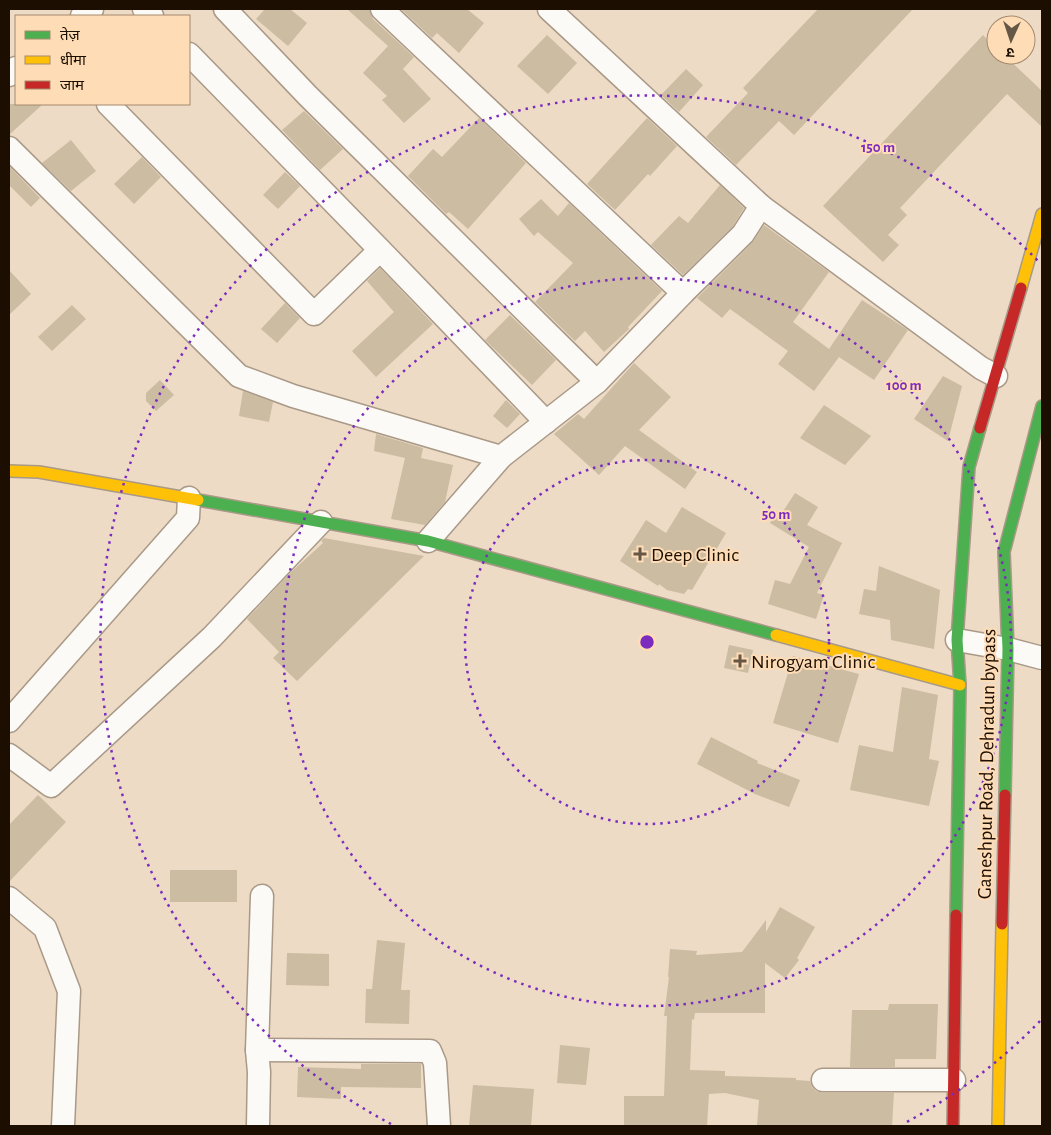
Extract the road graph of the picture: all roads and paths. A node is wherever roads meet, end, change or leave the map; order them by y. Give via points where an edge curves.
1 (224, 9) edge
2 (382, 9) edge
3 (549, 9) edge
4 (190, 55) edge
5 (109, 105) edge
6 (9, 148) edge
7 (761, 206) junction
8 (1042, 214) edge
9 (380, 250) junction
10 (683, 293) junction
11 (996, 376) junction
12 (597, 382) junction
13 (1042, 406) edge
14 (546, 422) junction
15 (501, 458) junction
16 (11, 467) edge
17 (189, 498) junction
18 (321, 522) junction
19 (428, 541) junction
20 (957, 640) junction
21 (1008, 649) junction
22 (1042, 658) edge
23 (960, 685) junction
24 (9, 721) edge
25 (9, 754) edge
26 (262, 896) dead end
27 (9, 898) edge
28 (257, 1050) junction
29 (823, 1080) dead end
30 (954, 1080) junction
31 (63, 1126) edge
32 (258, 1126) edge
33 (439, 1126) edge
34 (953, 1126) edge
35 (998, 1126) edge

1 - 12 street
2 - 10 street
3 - 7 street
4 - 9 street
5 - 9 street via 314,314
6 - 15 street via 239,376 292,396
7 - 10 street via 743,234
7 - 11 street
8 - 11 main road
9 - 14 street
10 - 12 street
11 - 20 main road via 969,468
12 - 14 street
13 - 21 main road, Ganeshpur Road, Dehradun bypass via 1004,552
14 - 15 street
15 - 19 street
16 - 17 main road
17 - 18 main road
17 - 24 street via 188,518
18 - 19 main road
18 - 25 street via 212,637 51,786
19 - 23 main road
20 - 21 street
20 - 23 main road
21 - 22 street
21 - 35 main road, Ganeshpur Road, Dehradun bypass
23 - 30 main road
26 - 28 street
27 - 31 street via 45,928 68,991
28 - 32 street
28 - 33 street via 430,1051 435,1062
29 - 30 street
30 - 34 main road

